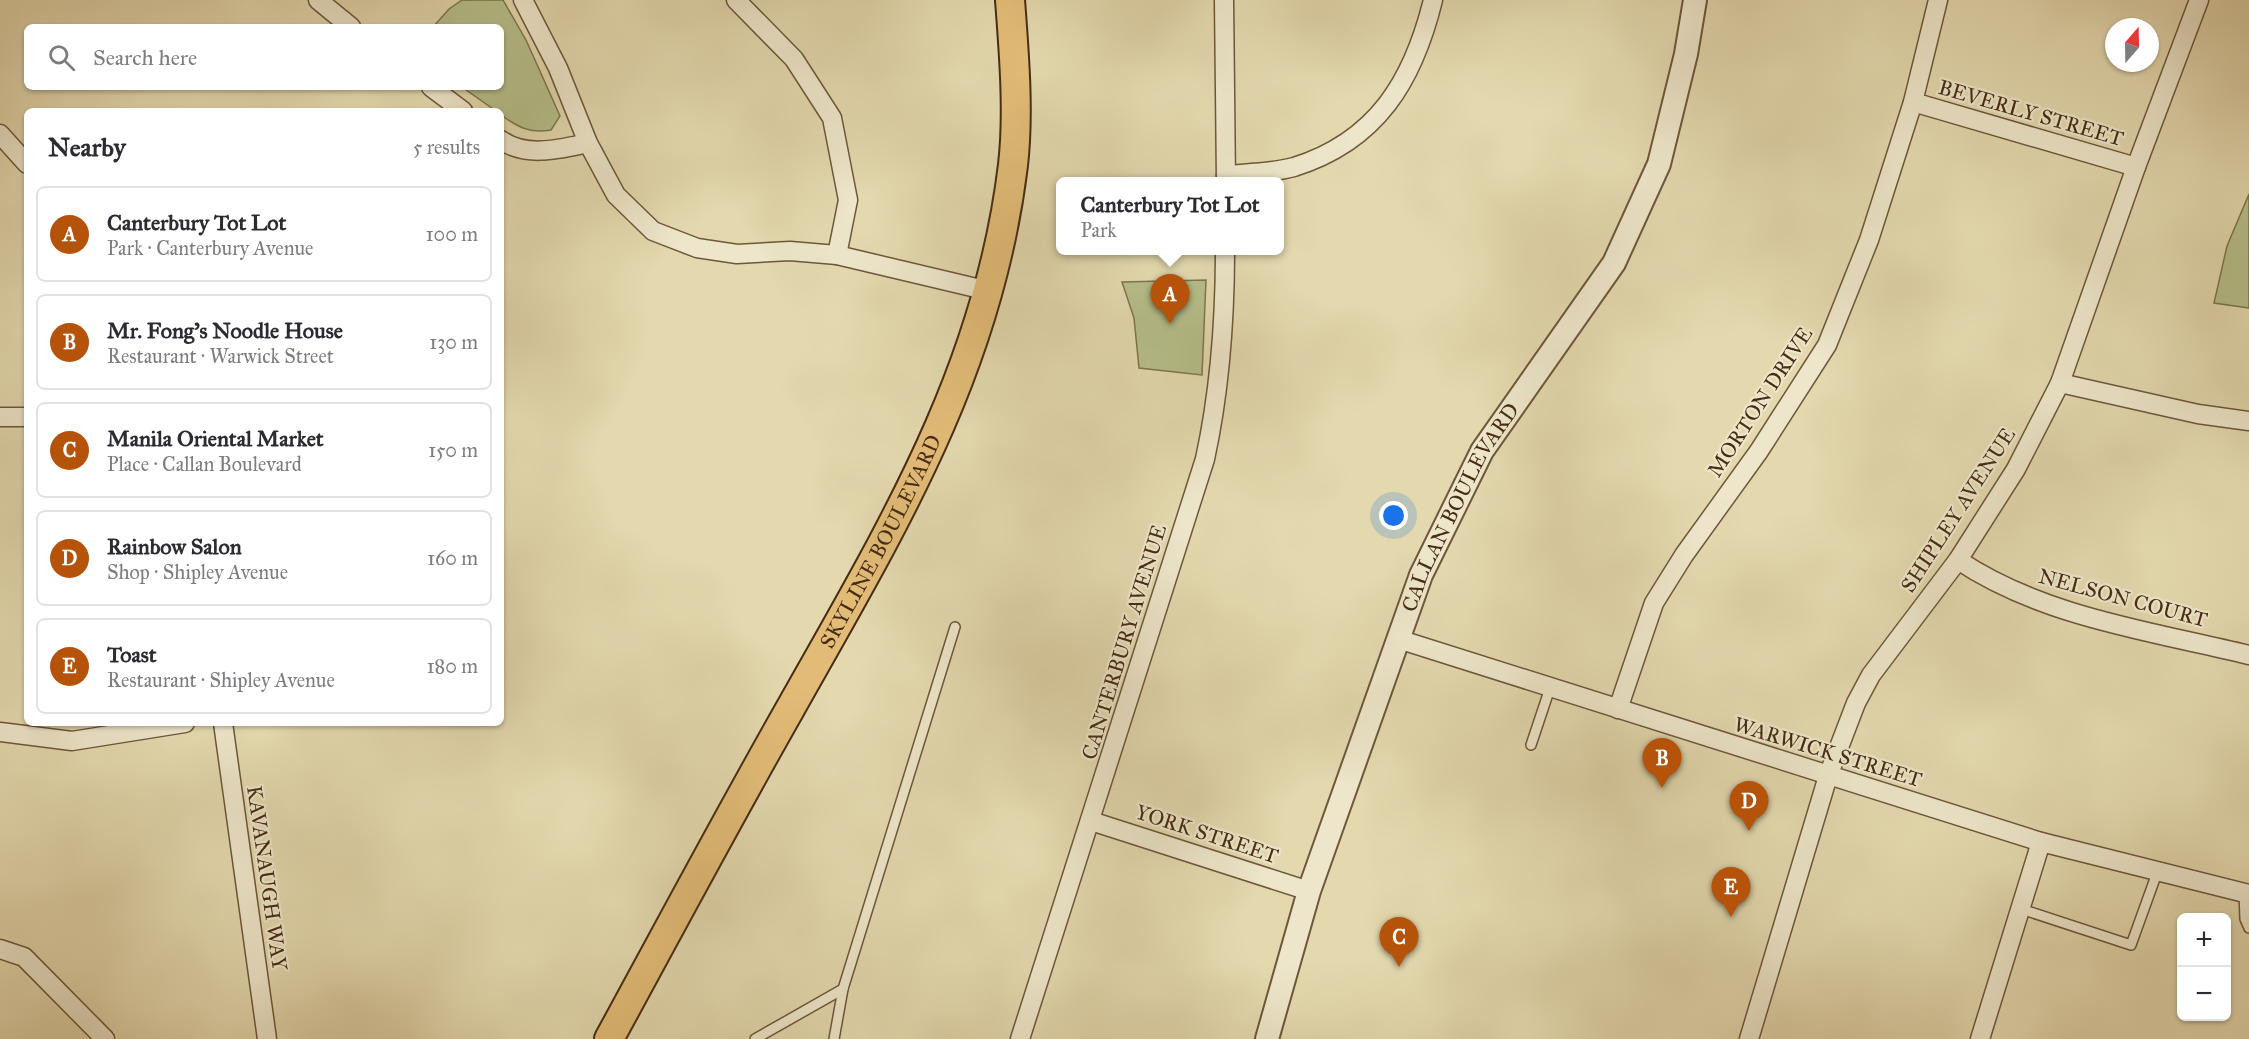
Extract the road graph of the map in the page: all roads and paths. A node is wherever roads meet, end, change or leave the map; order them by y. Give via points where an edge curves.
1 (318, 0) edge
2 (523, 0) edge
3 (736, 0) edge
4 (1010, 0) edge
5 (1224, 0) edge
6 (1433, 0) edge
7 (1695, 0) edge
8 (1938, 0) edge
9 (2199, 0) edge
10 (347, 24) edge
11 (435, 90) edge
12 (1913, 102) junction
13 (459, 108) edge
14 (0, 134) edge
15 (504, 142) edge
16 (588, 143) junction
17 (24, 161) edge
18 (2136, 168) junction
19 (1226, 177) edge
20 (1233, 177) edge
21 (837, 255) junction
22 (1226, 255) edge
23 (989, 291) junction
24 (2060, 383) junction
25 (0, 417) edge
26 (24, 417) edge
27 (2249, 421) edge
28 (1958, 560) junction
29 (955, 627) dead end
30 (1398, 639) junction
31 (2249, 655) edge
32 (1550, 688) junction
33 (1618, 709) junction
34 (166, 726) edge
35 (223, 726) edge
36 (0, 732) edge
37 (1531, 745) dead end
38 (1828, 776) junction
39 (1091, 821) junction
40 (2041, 842) junction
41 (2157, 873) junction
42 (1309, 891) junction
43 (2246, 893) edge
44 (2021, 909) junction
45 (2249, 928) edge
46 (0, 949) edge
47 (843, 989) junction
48 (105, 1039) edge
49 (267, 1039) edge
50 (609, 1039) edge
51 (755, 1039) edge
52 (834, 1039) edge
53 (1020, 1039) edge
54 (1267, 1039) edge
55 (1749, 1039) edge
56 (1980, 1039) edge

1 - 10 street
2 - 16 street via 558,68
3 - 21 street via 794,59 832,118 848,200
4 - 23 main road, SKYLINE BOULEVARD via 1014,162
5 - 19 street
6 - 20 street via 1411,64 1388,105 1365,129 1334,152 1292,168
7 - 30 street, CALLAN BOULEVARD via 1659,164 1614,263 1482,451 1421,575
8 - 12 street, MORTON DRIVE
9 - 18 street, SHIPLEY AVENUE
11 - 13 street
12 - 18 street, BEVERLY STREET
12 - 33 street, MORTON DRIVE via 1869,240 1827,345 1654,603
14 - 17 street
15 - 16 street via 547,152
16 - 21 street via 616,195 653,231 697,248 737,254 789,251
18 - 24 street, SHIPLEY AVENUE
21 - 23 street
22 - 39 street, CANTERBURY AVENUE via 1217,402 1205,459
23 - 50 main road, SKYLINE BOULEVARD via 945,418 919,476
24 - 27 street
24 - 28 street, SHIPLEY AVENUE via 2016,469
25 - 26 street
28 - 31 street, NELSON COURT via 1988,580 2069,611
28 - 38 street, SHIPLEY AVENUE via 1871,675
29 - 47 lane
30 - 32 street, WARWICK STREET
30 - 42 street, CALLAN BOULEVARD
32 - 33 street, WARWICK STREET
32 - 37 lane
33 - 38 street, WARWICK STREET
34 - 36 street via 72,741
35 - 49 street, KAVANAUGH WAY
38 - 40 street, WARWICK STREET
38 - 55 street, SHIPLEY AVENUE
39 - 42 street, YORK STREET
39 - 53 street, CANTERBURY AVENUE
40 - 41 street, WARWICK STREET
40 - 44 street
41 - 43 street, WARWICK STREET
41 - 44 lane via 2131,945
42 - 54 street, CALLAN BOULEVARD
43 - 45 lane via 2245,920
44 - 56 street
46 - 48 street via 24,957
47 - 51 lane
47 - 52 lane

